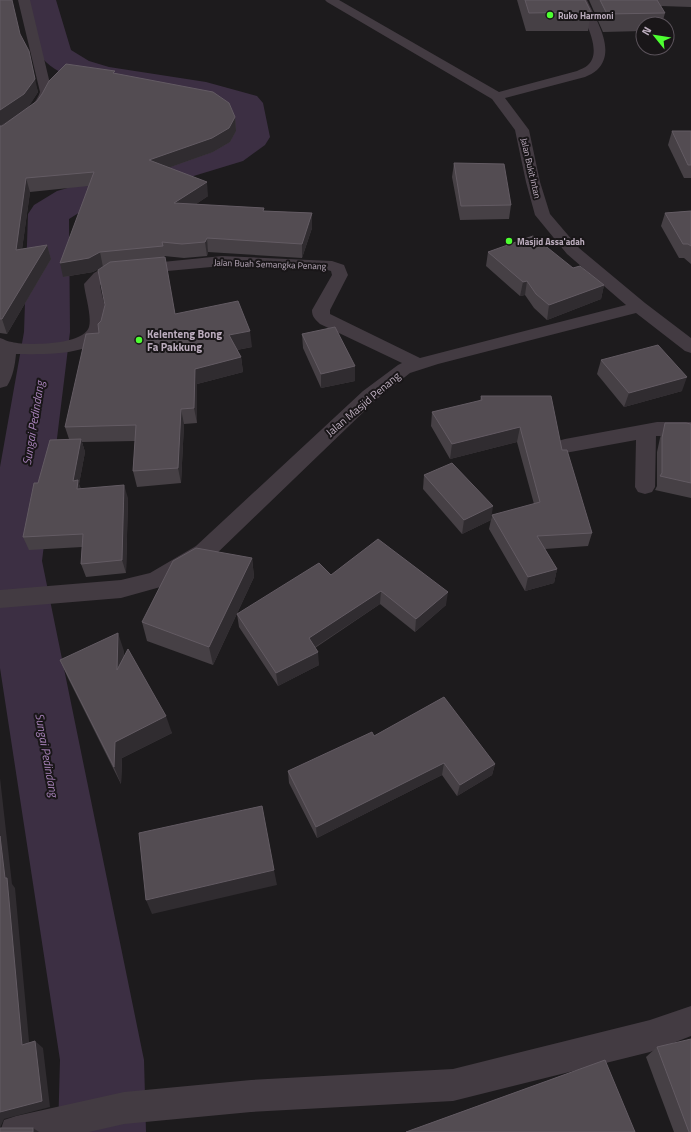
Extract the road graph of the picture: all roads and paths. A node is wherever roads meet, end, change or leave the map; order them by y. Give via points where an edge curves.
1 (24, 0) edge
2 (331, 0) edge
3 (581, 0) edge
4 (497, 96) junction
5 (3, 129) edge
6 (639, 307) junction
7 (690, 345) edge
8 (4, 346) edge
9 (418, 364) junction
10 (0, 382) edge
11 (691, 429) edge
12 (646, 430) junction
13 (565, 446) dead end
14 (645, 487) dead end
15 (0, 599) edge
16 (691, 1021) edge
17 (25, 1130) edge

1 - 5 street via 46,92 45,99 38,108
2 - 4 street, Jalan Bukit Intan
3 - 4 street via 599,41 600,56 592,67 580,74
4 - 6 street, Jalan Bukit Intan via 522,130 543,215 573,251
6 - 7 street, Jalan Bukit Intan
6 - 9 street, Jalan Masjid Penang
8 - 9 street, Jalan Buah Semangka Penang via 68,348 93,337 99,326 92,284 109,271 222,261 326,264 338,268 340,276 321,310 321,316
8 - 10 street via 6,365
9 - 15 street, Jalan Masjid Penang via 404,369 370,395 204,552 156,580 120,589
11 - 12 street
12 - 13 street
12 - 14 street
16 - 17 street via 650,1036 453,1085 251,1096 124,1108

